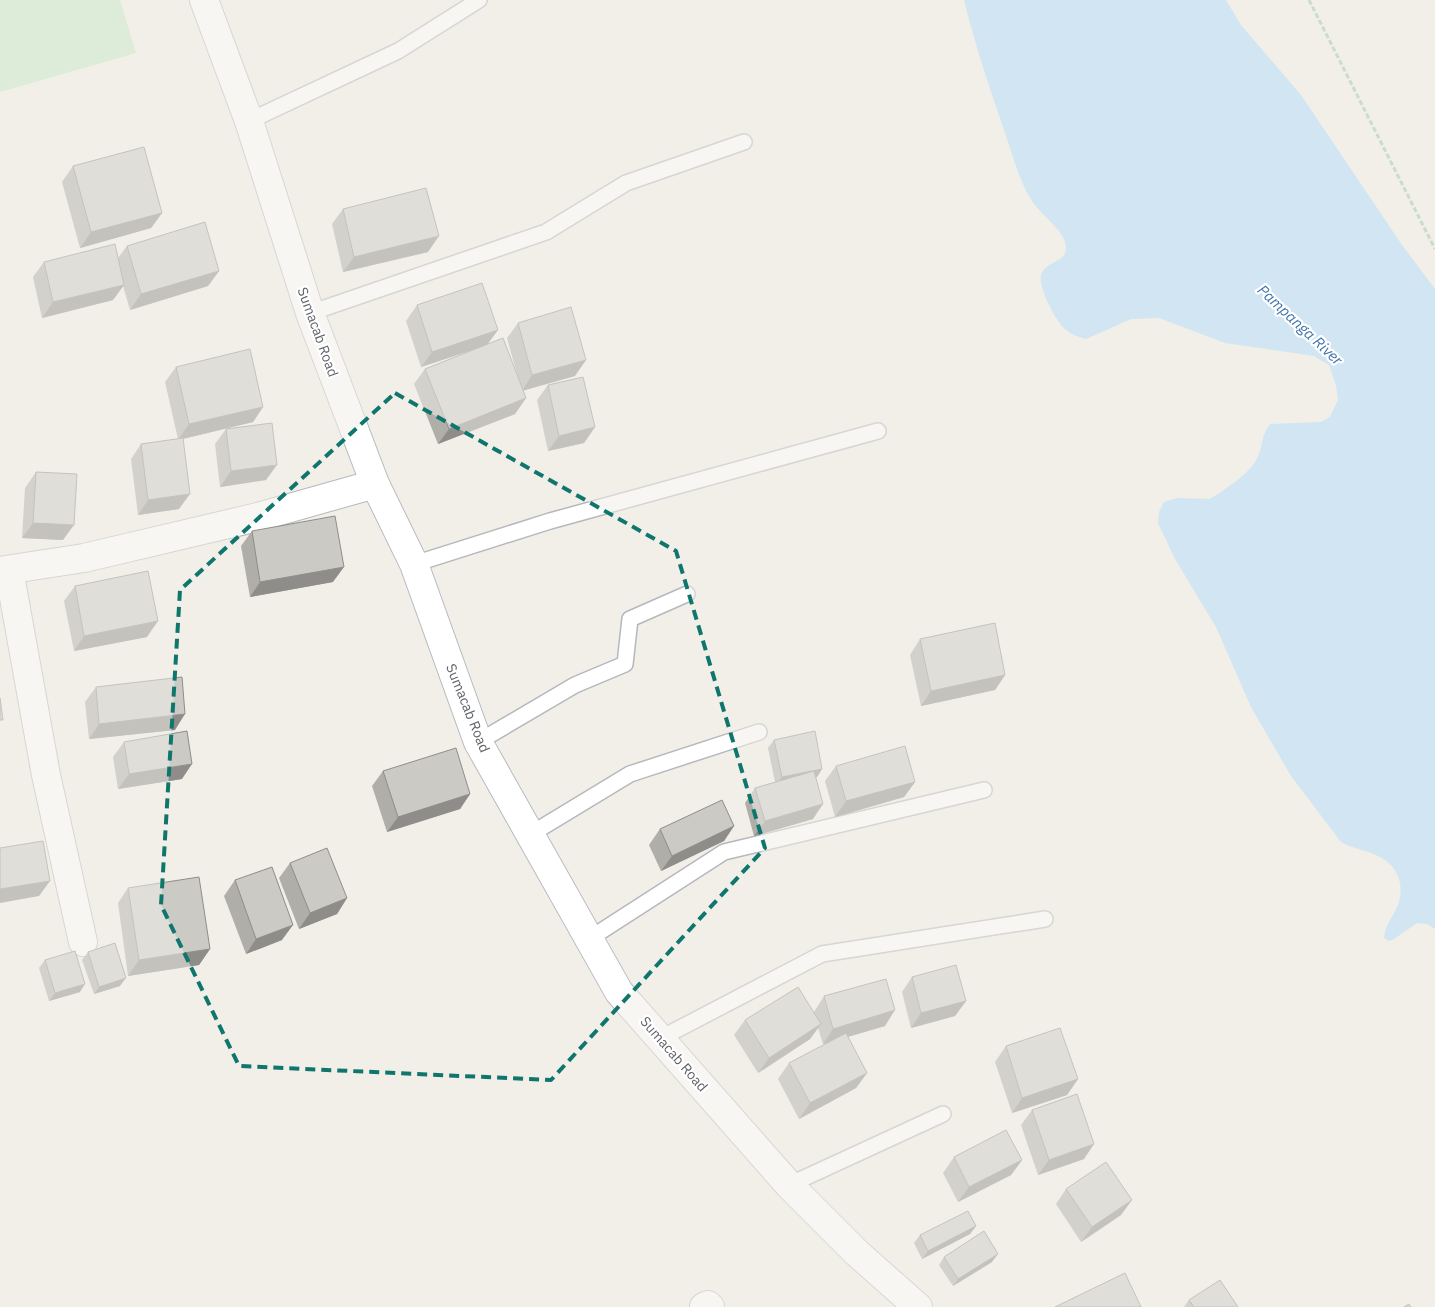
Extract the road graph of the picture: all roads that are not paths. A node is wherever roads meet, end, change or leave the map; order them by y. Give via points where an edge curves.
1 (204, 0) edge
2 (479, 0) edge
3 (249, 121) junction
4 (744, 142) dead end
5 (310, 312) junction
6 (878, 431) dead end
7 (375, 484) junction
8 (414, 564) junction
9 (5, 570) edge
10 (687, 594) dead end
11 (760, 732) dead end
12 (478, 742) junction
13 (984, 790) dead end
14 (531, 834) junction
15 (1045, 919) dead end
16 (589, 939) junction
17 (82, 942) dead end
18 (660, 1038) junction
19 (943, 1114) dead end
20 (789, 1185) junction
21 (704, 1307) edge
22 (710, 1307) edge
23 (918, 1307) edge

1 - 3 main road, Sumacab Road
2 - 3 lane via 398,51
3 - 5 main road, Sumacab Road
4 - 5 lane via 626,183 546,232
5 - 7 main road, Sumacab Road
6 - 8 lane via 550,521
7 - 8 main road, Sumacab Road
7 - 9 main road via 258,517 84,558
8 - 12 main road, Sumacab Road
9 - 17 main road
10 - 12 lane via 630,619 625,664 575,685
11 - 14 lane via 630,774
12 - 14 main road, Sumacab Road
13 - 16 lane via 724,852
14 - 16 main road, Sumacab Road
15 - 18 lane via 822,954
16 - 18 main road, Sumacab Road via 619,992
18 - 20 main road, Sumacab Road
19 - 20 lane
20 - 23 main road, Sumacab Road
21 - 22 main road

